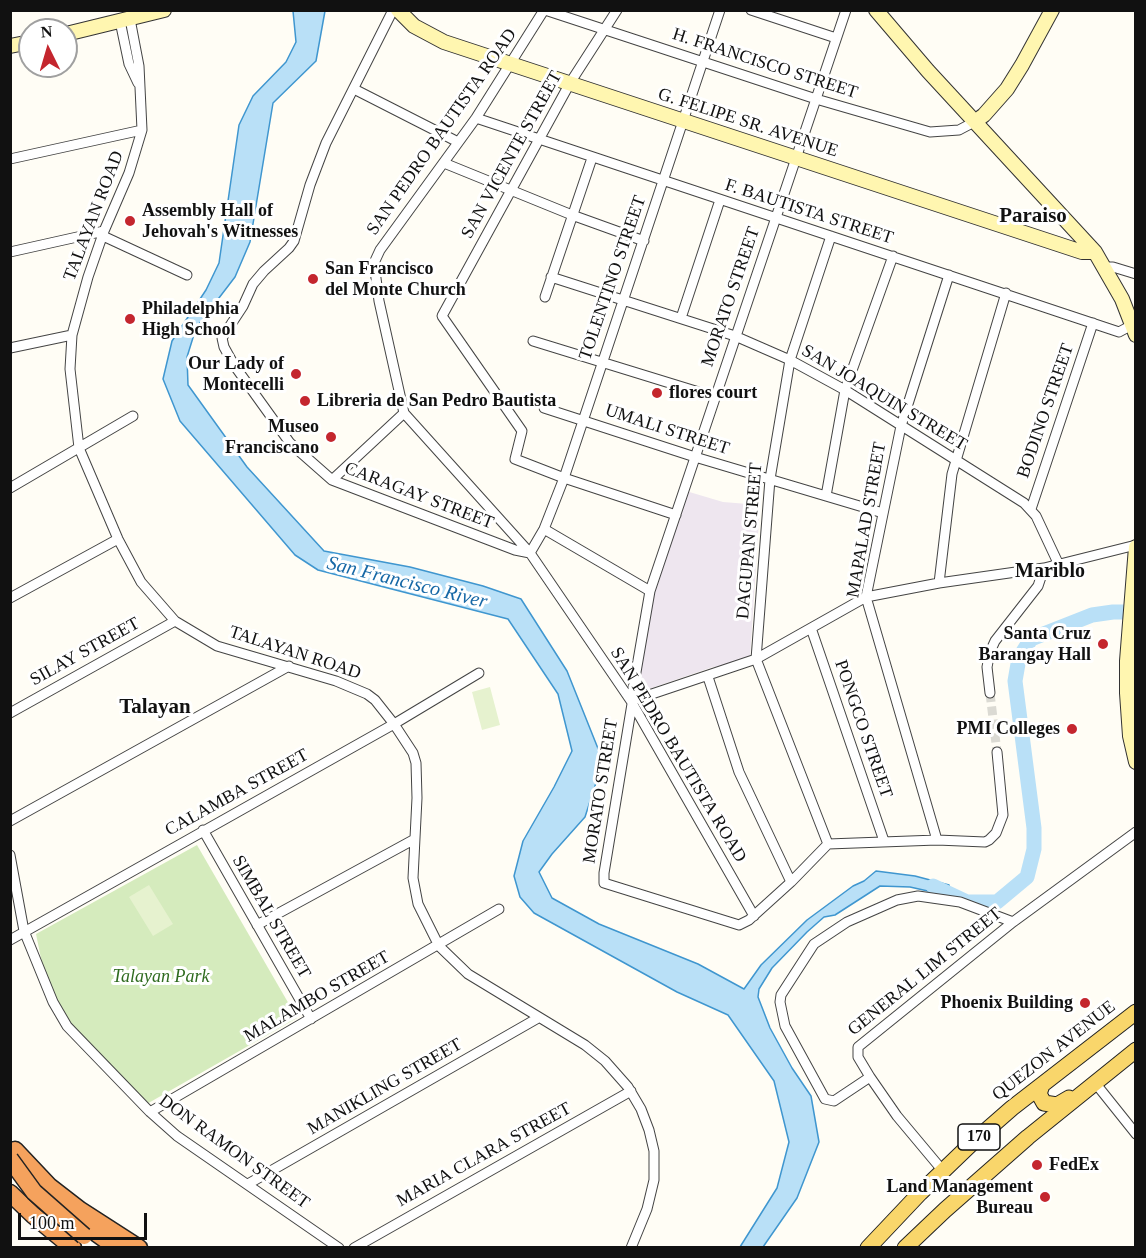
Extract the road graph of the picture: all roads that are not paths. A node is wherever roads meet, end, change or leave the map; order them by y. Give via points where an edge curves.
1 (164, 10) edge
2 (393, 10) edge
3 (398, 10) edge
4 (545, 10) edge
5 (616, 10) edge
6 (720, 10) edge
7 (751, 10) edge
8 (846, 10) edge
9 (876, 10) edge
10 (1052, 10) edge
11 (125, 20) junction
12 (604, 30) junction
13 (78, 31) edge
14 (836, 38) junction
15 (703, 62) junction
16 (511, 64) junction
17 (570, 83) junction
18 (354, 89) junction
19 (816, 99) junction
20 (476, 118) junction
21 (683, 121) junction
22 (976, 121) junction
23 (142, 130) junction
24 (539, 140) junction
25 (458, 142) junction
26 (592, 158) junction
27 (796, 158) junction
28 (10, 159) edge
29 (444, 164) junction
30 (663, 181) junction
31 (511, 190) junction
32 (720, 200) junction
33 (572, 215) junction
34 (775, 218) junction
35 (104, 233) junction
36 (831, 236) junction
37 (644, 241) junction
38 (10, 252) edge
39 (1095, 252) junction
40 (893, 256) junction
41 (1105, 267) junction
42 (1136, 274) edge
43 (187, 275) dead end
44 (949, 275) junction
45 (551, 277) junction
46 (1006, 293) junction
47 (545, 297) dead end
48 (624, 300) junction
49 (681, 318) junction
50 (1093, 323) junction
51 (1134, 330) edge
52 (72, 335) junction
53 (735, 336) junction
54 (533, 340) dead end
55 (10, 348) edge
56 (790, 360) junction
57 (603, 362) junction
58 (845, 390) junction
59 (715, 397) junction
60 (544, 408) dead end
61 (404, 413) junction
62 (134, 416) dead end
63 (583, 420) junction
64 (901, 426) junction
65 (79, 448) junction
66 (695, 457) junction
67 (957, 460) junction
68 (564, 478) junction
69 (770, 479) junction
70 (332, 480) junction
71 (10, 489) edge
72 (826, 496) junction
73 (1031, 509) junction
74 (883, 513) junction
75 (676, 515) junction
76 (544, 529) junction
77 (118, 539) junction
78 (1136, 546) edge
79 (530, 553) junction
80 (1059, 565) junction
81 (1044, 568) junction
82 (939, 583) junction
83 (650, 591) junction
84 (866, 597) junction
85 (10, 598) edge
86 (175, 621) junction
87 (810, 628) junction
88 (756, 659) junction
89 (289, 666) junction
90 (479, 673) dead end
91 (708, 677) junction
92 (1131, 692) edge
93 (990, 693) tunnel mouth
94 (631, 703) junction
95 (10, 713) edge
96 (394, 724) junction
97 (997, 752) tunnel mouth
98 (1136, 762) edge
99 (10, 821) edge
100 (203, 830) junction
101 (1136, 832) edge
102 (413, 840) junction
103 (937, 840) junction
104 (884, 841) junction
105 (828, 844) junction
106 (10, 855) edge
107 (791, 882) junction
108 (499, 909) dead end
109 (754, 916) junction
110 (1013, 922) junction
111 (257, 925) junction
112 (24, 931) junction
113 (10, 940) edge
114 (439, 946) junction
115 (1136, 1012) edge
116 (538, 1018) junction
117 (311, 1019) junction
118 (1136, 1050) edge
119 (870, 1077) junction
120 (1100, 1080) junction
121 (1042, 1085) junction
122 (631, 1091) junction
123 (150, 1112) junction
124 (1136, 1134) edge
125 (12, 1156) edge
126 (10, 1166) edge
127 (943, 1171) junction
128 (248, 1184) junction
129 (10, 1192) edge
130 (75, 1248) edge
131 (100, 1248) edge
132 (112, 1248) edge
133 (117, 1248) edge
134 (139, 1248) edge
135 (339, 1248) edge
136 (354, 1248) edge
137 (631, 1248) edge
138 (868, 1248) edge
139 (905, 1248) edge

1 - 11 street
2 - 18 street
3 - 16 street, G. FELIPE SR. AVENUE via 432,37
4 - 12 street, H. FRANCISCO STREET
4 - 16 street, SAN PEDRO BAUTISTA ROAD
5 - 12 street, SAN VICENTE STREET
6 - 15 street, TOLENTINO STREET
7 - 14 street
8 - 14 street, MORATO STREET
9 - 22 street
10 - 22 street via 1007,89
11 - 13 street
11 - 23 street, TALAYAN ROAD via 139,66
12 - 15 street, H. FRANCISCO STREET
12 - 17 street, SAN VICENTE STREET
14 - 19 street, MORATO STREET
15 - 19 street, H. FRANCISCO STREET
15 - 21 street, TOLENTINO STREET
16 - 17 street, G. FELIPE SR. AVENUE
16 - 20 street, SAN PEDRO BAUTISTA ROAD
17 - 21 street, G. FELIPE SR. AVENUE
17 - 24 street, SAN VICENTE STREET
18 - 25 street
18 - 70 street, CARAGAY STREET via 326,143 294,241 253,284 222,338 234,365 290,443
19 - 22 street, H. FRANCISCO STREET via 930,132 959,130
19 - 27 street, MORATO STREET
20 - 24 street, F. BAUTISTA STREET
20 - 25 street, SAN PEDRO BAUTISTA ROAD
21 - 27 street, G. FELIPE SR. AVENUE
21 - 30 street, TOLENTINO STREET
22 - 39 street
23 - 28 street
23 - 35 street, TALAYAN ROAD
24 - 26 street, F. BAUTISTA STREET
24 - 31 street, SAN VICENTE STREET
25 - 29 street, SAN PEDRO BAUTISTA ROAD
26 - 30 street, F. BAUTISTA STREET
26 - 33 street
27 - 34 street, MORATO STREET
27 - 39 street, G. FELIPE SR. AVENUE via 1082,252
29 - 31 street
29 - 61 street, SAN PEDRO BAUTISTA ROAD via 374,263
30 - 32 street, F. BAUTISTA STREET
30 - 37 street, TOLENTINO STREET
31 - 33 street
31 - 68 street, SAN VICENTE STREET via 442,318 522,430 515,459
32 - 34 street, F. BAUTISTA STREET
32 - 49 street
33 - 37 street
33 - 45 street
34 - 36 street, F. BAUTISTA STREET
34 - 53 street, MORATO STREET
35 - 38 street
35 - 43 street
35 - 52 street, TALAYAN ROAD
36 - 40 street, F. BAUTISTA STREET
36 - 56 street, DAGUPAN STREET
37 - 48 street, TOLENTINO STREET
39 - 41 street
40 - 44 street, F. BAUTISTA STREET
40 - 58 street
41 - 42 street
41 - 51 street
44 - 46 street, F. BAUTISTA STREET
44 - 64 street, MAPALAD STREET
45 - 47 street
45 - 48 street, SAN JOAQUIN STREET
46 - 50 street, F. BAUTISTA STREET
46 - 67 street
48 - 49 street, SAN JOAQUIN STREET
48 - 57 street, TOLENTINO STREET
49 - 53 street, SAN JOAQUIN STREET
50 - 51 street, F. BAUTISTA STREET via 1119,332
50 - 73 street, BODINO STREET
52 - 55 street
52 - 65 street, TALAYAN ROAD via 70,369
53 - 56 street, SAN JOAQUIN STREET
53 - 59 street, MORATO STREET
54 - 57 street
56 - 58 street, SAN JOAQUIN STREET
56 - 69 street, DAGUPAN STREET
57 - 59 street
57 - 63 street, TOLENTINO STREET
58 - 64 street, SAN JOAQUIN STREET
58 - 72 street
59 - 66 street, MORATO STREET
60 - 63 street, UMALI STREET
61 - 70 street
61 - 79 street, SAN PEDRO BAUTISTA ROAD
62 - 65 street
63 - 66 street, UMALI STREET
63 - 68 street, TOLENTINO STREET
64 - 67 street, SAN JOAQUIN STREET
64 - 74 street, MAPALAD STREET
65 - 71 street
65 - 77 street, TALAYAN ROAD
66 - 69 street, UMALI STREET
66 - 75 street, MORATO STREET
67 - 73 street, SAN JOAQUIN STREET
67 - 82 street
68 - 75 street
68 - 76 street, TOLENTINO STREET
69 - 72 street, UMALI STREET
69 - 88 street, DAGUPAN STREET
70 - 79 street, CARAGAY STREET
72 - 74 street, UMALI STREET
73 - 80 street, SAN JOAQUIN STREET
74 - 84 street, MAPALAD STREET
75 - 83 street, MORATO STREET
76 - 79 street, TOLENTINO STREET
76 - 83 street
77 - 85 street
77 - 86 street, TALAYAN ROAD via 141,582
78 - 80 street
78 - 92 street via 1130,620
79 - 94 street, SAN PEDRO BAUTISTA ROAD
80 - 81 street
81 - 82 street
81 - 93 street via 1038,586 990,652
82 - 84 street
83 - 94 street, MORATO STREET
84 - 87 street
84 - 103 street, MAPALAD STREET
86 - 89 street, TALAYAN ROAD via 217,646
86 - 95 street, SILAY STREET
87 - 88 street
87 - 104 street, PONGCO STREET
88 - 91 street
88 - 105 street, DAGUPAN STREET
89 - 96 street, TALAYAN ROAD via 367,694
89 - 99 street
90 - 96 street, CALAMBA STREET
91 - 94 street
91 - 107 street via 739,772
92 - 98 street via 1130,736
94 - 109 street, SAN PEDRO BAUTISTA ROAD
94 - 109 street, MORATO STREET via 604,883 739,925
96 - 100 street, CALAMBA STREET
96 - 102 street, TALAYAN ROAD via 416,764
97 - 103 street via 1003,815 996,833 985,842
100 - 111 street, SIMBAL STREET
100 - 112 street, CALAMBA STREET
101 - 110 street, GENERAL LIM STREET
102 - 111 street
102 - 114 street, TALAYAN ROAD via 418,904
103 - 104 street
104 - 105 street
105 - 107 street
106 - 112 street, DON RAMON STREET
107 - 109 street
108 - 114 street, MALAMBO STREET
110 - 119 street, GENERAL LIM STREET via 862,1042 856,1052
110 - 119 street via 960,902 918,896 897,900 847,922 814,945 781,995 785,1026 825,1100 834,1101
111 - 117 street, SIMBAL STREET
112 - 113 street, CALAMBA STREET
112 - 123 street, DON RAMON STREET via 67,1026
114 - 116 street, TALAYAN ROAD via 468,974
114 - 117 street, MALAMBO STREET
115 - 121 main road, QUEZON AVENUE / 170
116 - 122 street, TALAYAN ROAD via 585,1045
116 - 128 street, MANIKLING STREET
117 - 123 street, MALAMBO STREET
118 - 120 main road, 170
119 - 127 street, GENERAL LIM STREET
120 - 121 main road via 1057,1105 1040,1100
120 - 124 street
120 - 139 main road, 170 via 1020,1144
121 - 127 main road, QUEZON AVENUE / 170
122 - 136 street, MARIA CLARA STREET
122 - 137 street, TALAYAN ROAD via 654,1151 654,1180
123 - 128 street, DON RAMON STREET via 177,1136
125 - 131 highway, bridge via 34,1192
125 - 133 highway, bridge via 44,1191
125 - 134 highway via 80,1210
126 - 132 main road via 54,1208
127 - 138 main road, QUEZON AVENUE / 170
128 - 135 street, DON RAMON STREET
129 - 130 highway

